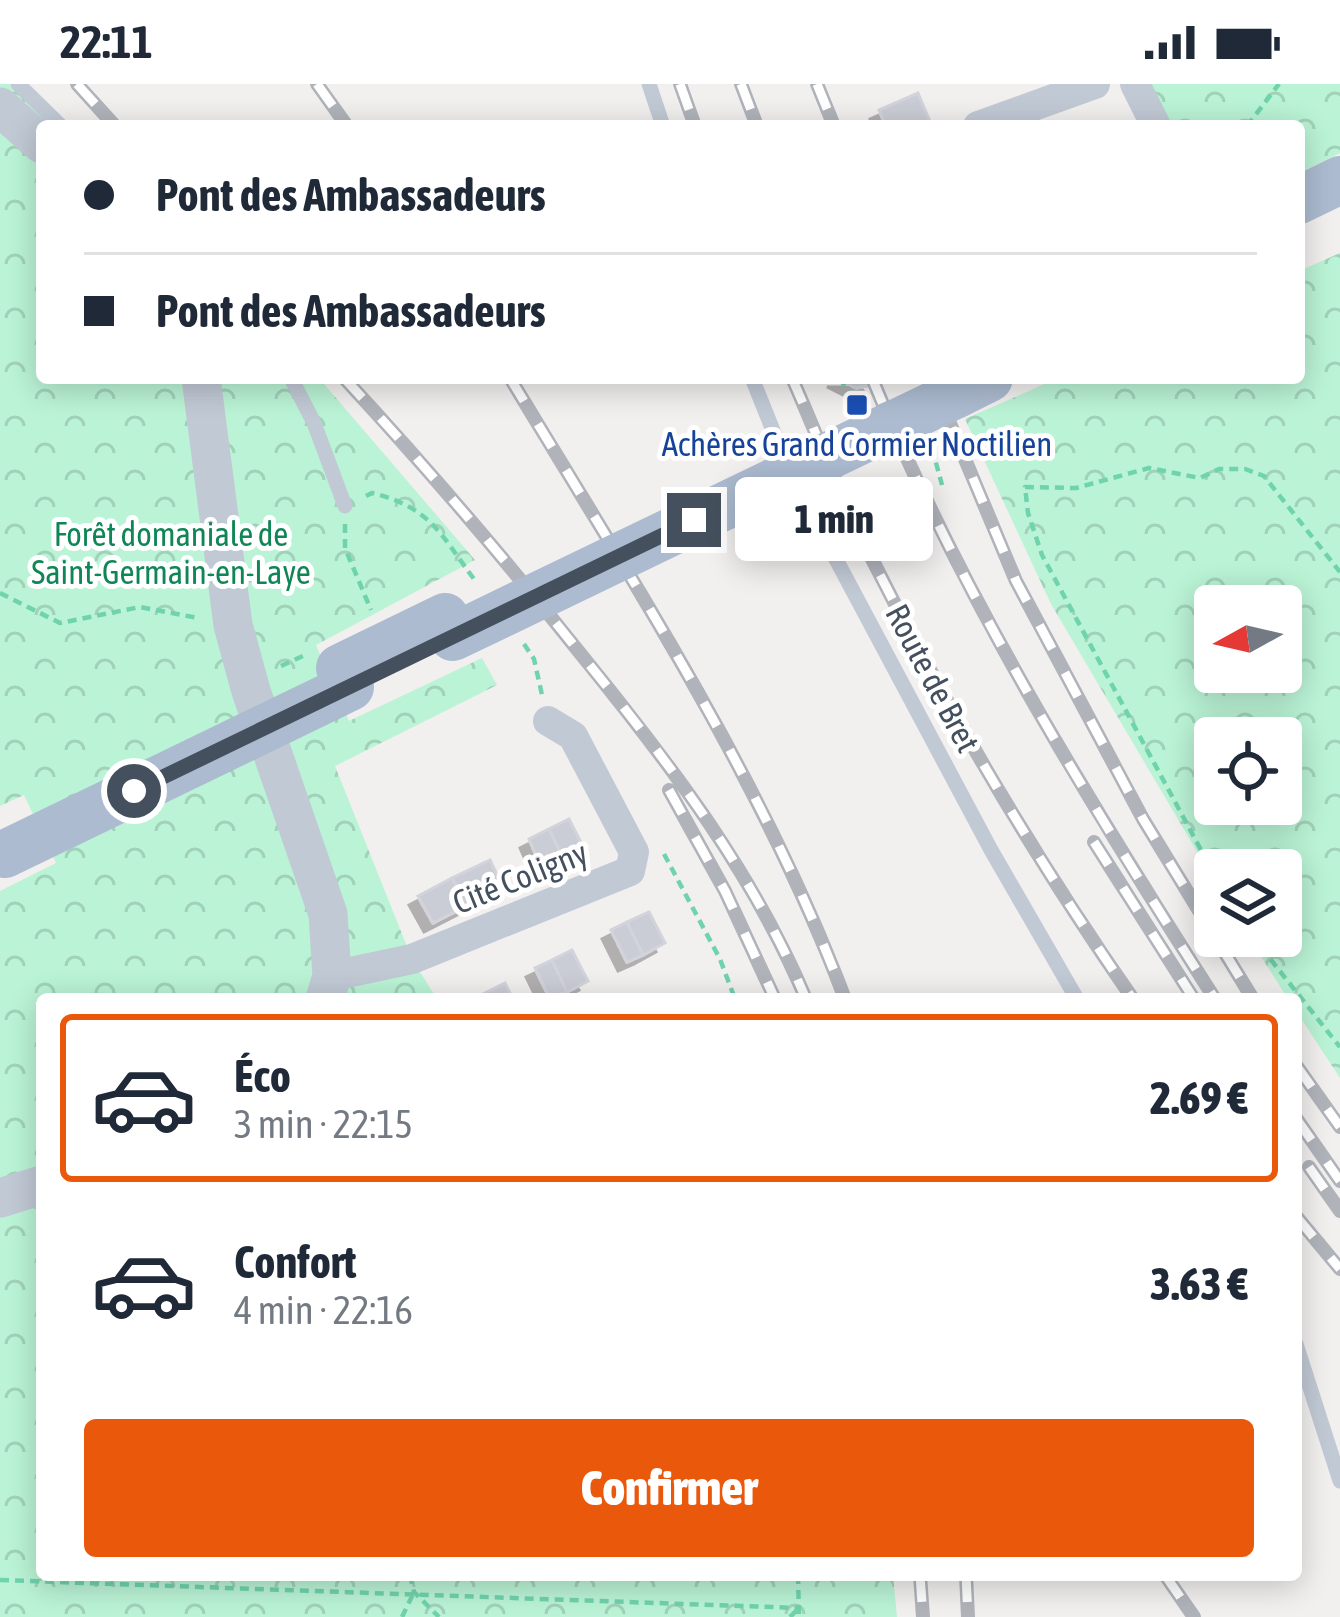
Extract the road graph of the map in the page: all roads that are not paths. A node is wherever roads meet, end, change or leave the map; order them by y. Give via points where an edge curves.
1 (18, 84) edge
2 (650, 84) edge
3 (1095, 84) edge
4 (1136, 84) edge
5 (0, 107) edge
6 (55, 120) edge
7 (661, 120) edge
8 (995, 120) edge
9 (1153, 120) edge
10 (36, 139) edge
11 (1340, 180) edge
12 (1305, 197) edge
13 (1340, 210) edge
14 (1305, 225) edge
15 (202, 384) edge
16 (294, 384) edge
17 (755, 384) edge
18 (960, 384) edge
19 (345, 506) road end
20 (449, 627) junction
21 (332, 670) junction
22 (548, 721) dead end
23 (2, 848) edge
24 (328, 987) edge
25 (1074, 993) edge
26 (36, 1187) edge
27 (0, 1198) edge
28 (1302, 1363) edge
29 (1340, 1480) edge

1 - 6 lane
2 - 7 lane
3 - 8 street
4 - 9 street
5 - 10 street
11 - 12 main road
13 - 14 main road
15 - 24 street via 233,625 328,914
16 - 19 lane
17 - 25 lane, Route de Bret via 801,494
18 - 20 main road, bridge
20 - 21 main road
20 - 21 main road
21 - 23 main road
22 - 24 street, Cité Coligny via 573,736 634,852 630,871
26 - 27 street
28 - 29 lane

